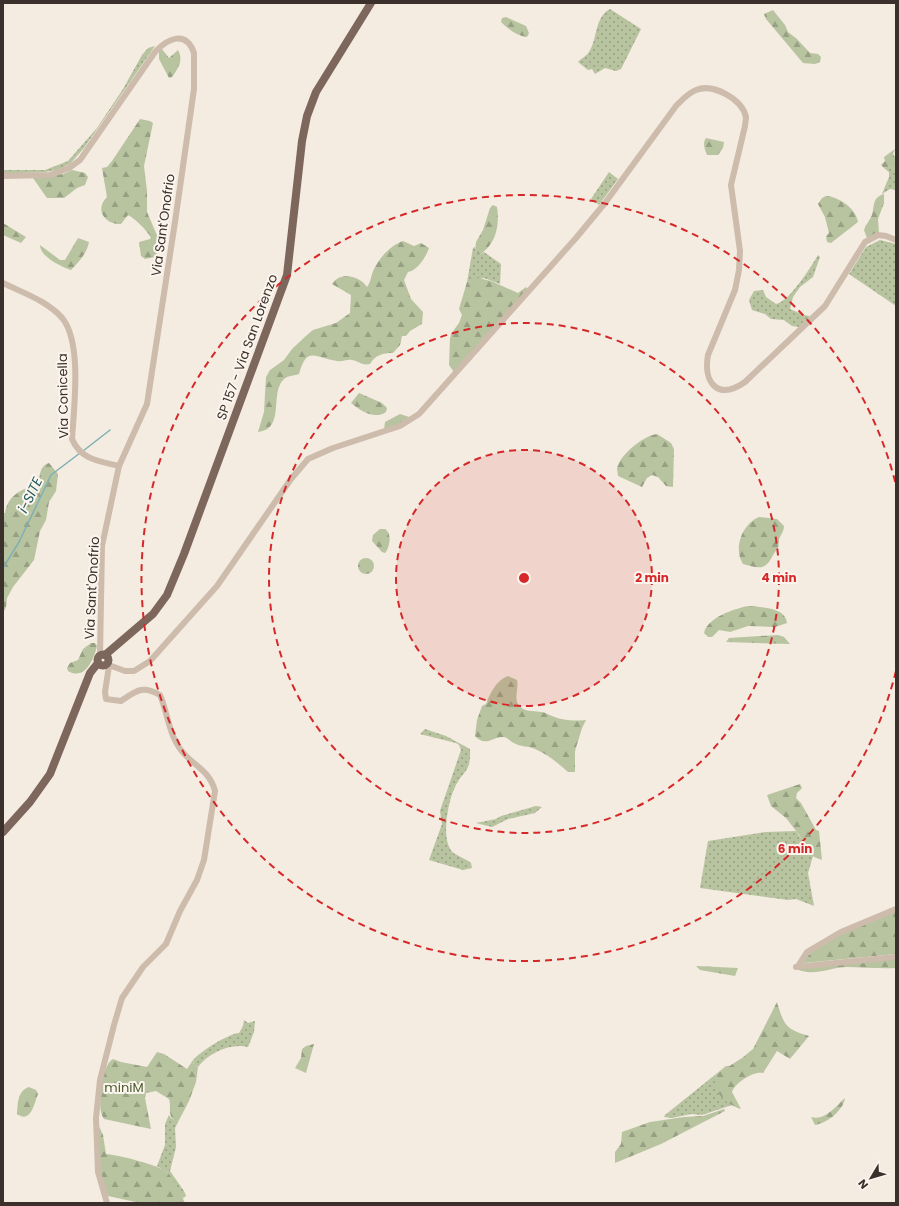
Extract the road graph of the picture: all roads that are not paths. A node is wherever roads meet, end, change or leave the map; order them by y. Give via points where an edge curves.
1 (371, 3) edge
2 (3, 176) edge
3 (896, 240) edge
4 (3, 283) edge
5 (119, 466) junction
6 (104, 661) junction
7 (3, 832) edge
8 (896, 909) edge
9 (896, 956) edge
10 (107, 1203) edge

1 - 6 main road, SP 157 - Via San Lorenzo via 316,92 309,110 302,141 287,275 167,596 153,614
2 - 5 street, Via Sant'Onofrio via 50,175 69,168 80,160 163,43 176,39 189,44 192,48 192,97 147,404
3 - 6 street via 878,236 865,242 825,306 745,382 730,390 722,391 716,387 710,381 706,365 735,290 739,270 740,251 731,185 746,117 740,106 729,96 706,88 696,90 676,106 576,238 419,414 400,426 308,458 277,498 217,586 143,667 125,671
4 - 5 street, Via Conicella via 48,306 63,319 71,334 75,357 72,439 82,455
5 - 6 street, Via Sant'Onofrio via 102,546
6 - 7 main road, SP 157 - Via San Lorenzo via 90,674 50,774 30,802
6 - 10 street, Via Sant'Onofrio via 106,699 121,701 143,689 150,689 160,695 178,746 208,774 215,791 204,860 197,880 166,944 143,967 122,998 114,1025 100,1080 96,1118 98,1172
8 - 9 street via 841,932 807,952 797,966

